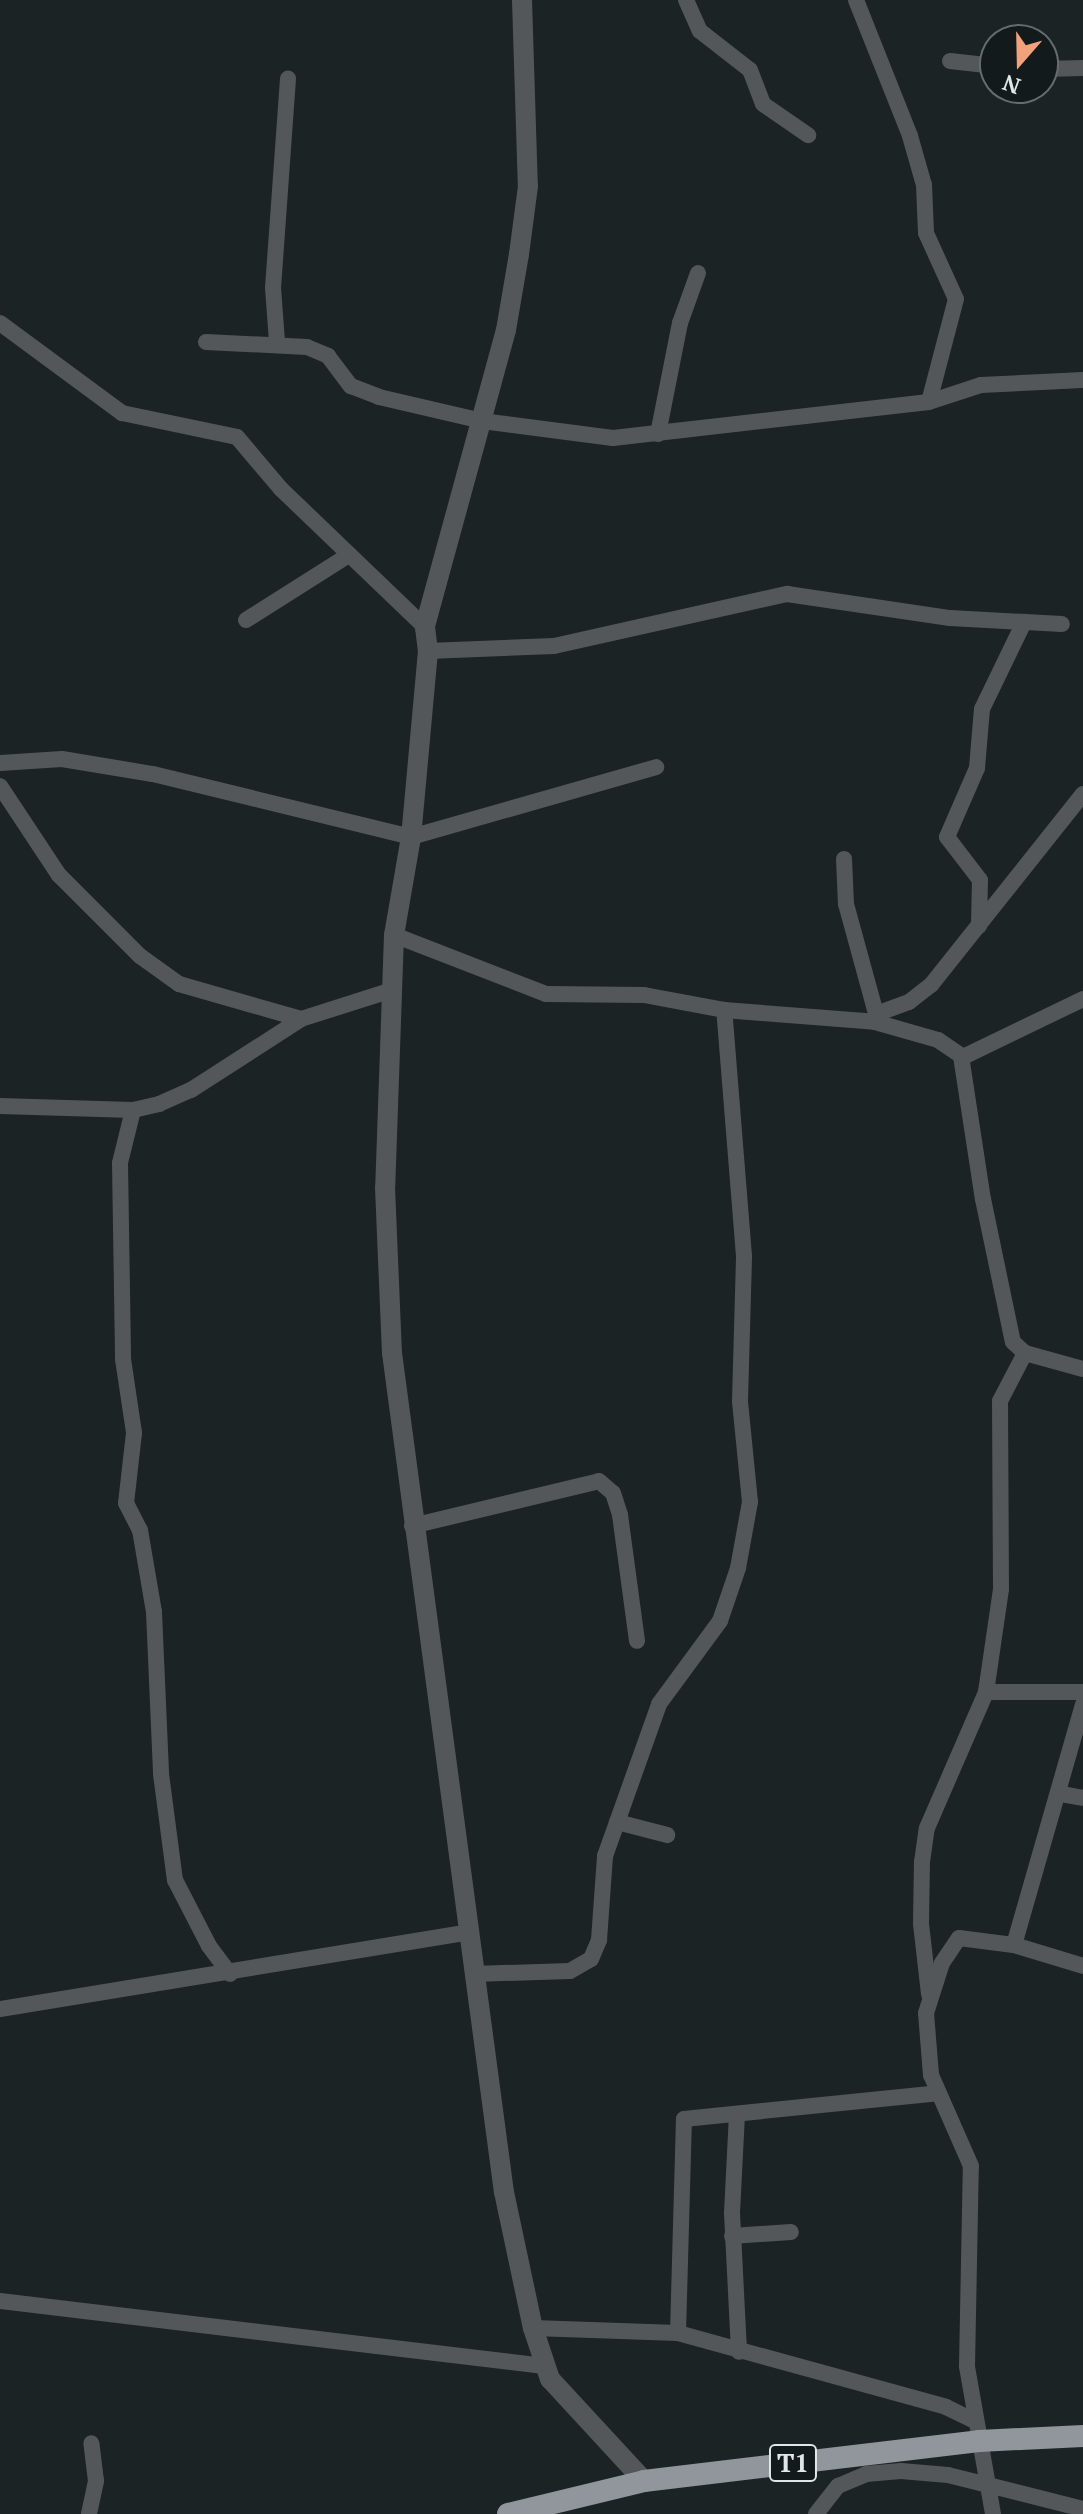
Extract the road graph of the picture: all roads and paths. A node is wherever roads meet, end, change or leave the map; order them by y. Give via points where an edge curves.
1 (522, 0) edge
2 (686, 0) edge
3 (856, 0) edge
4 (950, 61) dead end
5 (979, 64) edge
6 (1083, 68) edge
7 (1059, 69) edge
8 (288, 79) dead end
9 (808, 135) dead end
10 (698, 273) dead end
11 (0, 323) edge
12 (206, 342) dead end
13 (277, 342) junction
14 (1083, 380) edge
15 (929, 402) junction
16 (482, 421) junction
17 (658, 434) junction
18 (349, 555) junction
19 (246, 620) dead end
20 (1024, 622) junction
21 (1062, 624) dead end
22 (425, 627) junction
23 (428, 651) junction
24 (0, 763) edge
25 (656, 767) dead end
26 (0, 786) edge
27 (1083, 794) edge
28 (411, 837) junction
29 (844, 859) dead end
30 (979, 926) junction
31 (394, 935) junction
32 (389, 991) junction
33 (1083, 999) edge
34 (724, 1010) junction
35 (876, 1018) junction
36 (301, 1019) junction
37 (961, 1056) junction
38 (0, 1106) edge
39 (133, 1110) junction
40 (1025, 1353) junction
41 (1083, 1369) edge
42 (412, 1526) junction
43 (637, 1641) dead end
44 (986, 1692) junction
45 (1083, 1692) edge
46 (1083, 1705) edge
47 (1061, 1794) junction
48 (1083, 1798) edge
49 (617, 1822) junction
50 (667, 1835) dead end
51 (469, 1932) junction
52 (1014, 1945) junction
53 (1083, 1966) edge
54 (230, 1974) junction
55 (474, 1974) junction
56 (929, 1999) junction
57 (0, 2009) edge
58 (938, 2093) junction
59 (737, 2114) junction
60 (791, 2232) dead end
61 (732, 2236) junction
62 (0, 2301) edge
63 (533, 2328) junction
64 (678, 2333) junction
65 (739, 2352) junction
66 (544, 2366) junction
67 (976, 2430) junction
68 (1083, 2436) edge
69 (91, 2443) dead end
70 (644, 2481) junction
71 (987, 2484) junction
72 (1083, 2509) edge
73 (514, 2513) edge
74 (89, 2514) edge
75 (816, 2514) edge
76 (993, 2514) edge

1 - 16 street via 528,186 506,330
2 - 9 street via 700,31 750,70 763,104
3 - 15 street via 910,136 924,185 926,233 956,299
4 - 5 street
6 - 7 street
8 - 13 street via 273,288
10 - 17 street via 680,323
11 - 18 street via 122,413 237,437
12 - 13 street
13 - 16 street via 328,356 346,381 366,393
14 - 15 street via 981,385 951,390
15 - 17 street
16 - 17 street via 613,438
16 - 22 street
18 - 19 street
18 - 22 street
20 - 21 street
20 - 23 street via 950,618 787,594 581,642 529,650
20 - 30 street via 982,709 977,768 947,837 980,880
22 - 23 street
23 - 28 street
24 - 28 street via 62,759 153,774
25 - 28 street
26 - 36 street via 59,875 161,974 199,991
27 - 30 street
28 - 31 street
29 - 35 street via 846,904
30 - 35 street via 931,985
31 - 32 street
31 - 34 street via 523,989 644,995
32 - 36 street
32 - 42 street via 385,1187 391,1323
33 - 37 street via 980,1053
34 - 35 street
34 - 49 street via 744,1256 740,1401 749,1512 725,1611 659,1704
35 - 37 street via 938,1040
36 - 39 street via 191,1090
37 - 40 street via 1009,1331
38 - 39 street
39 - 54 street via 120,1163 123,1359 134,1433 126,1503 140,1530 154,1612 161,1774 175,1880
40 - 41 street
40 - 44 street via 1000,1401 1001,1589
42 - 43 street via 599,1481 613,1493 620,1515
42 - 51 street
44 - 45 street
44 - 56 street via 927,1828 921,1924
46 - 47 street
47 - 48 street
47 - 52 street
49 - 50 street
49 - 55 street via 603,1863 599,1940 591,1959 570,1971
51 - 54 street via 334,1950
51 - 55 street
52 - 53 street
52 - 56 street via 957,1939
54 - 57 street
55 - 63 street via 504,2192
56 - 58 street via 926,2045
58 - 59 street
58 - 67 street via 968,2150 973,2179 967,2366
59 - 61 street
59 - 64 street via 683,2121
60 - 61 street
61 - 65 street
62 - 66 street
63 - 64 street
63 - 66 street
64 - 65 street
65 - 67 street via 946,2407
66 - 70 street
67 - 68 highway, T1
67 - 70 highway, T1
67 - 71 street
69 - 74 street via 96,2481
70 - 73 highway, T1
71 - 72 street
71 - 75 street via 928,2473 866,2474 838,2486
71 - 76 street

